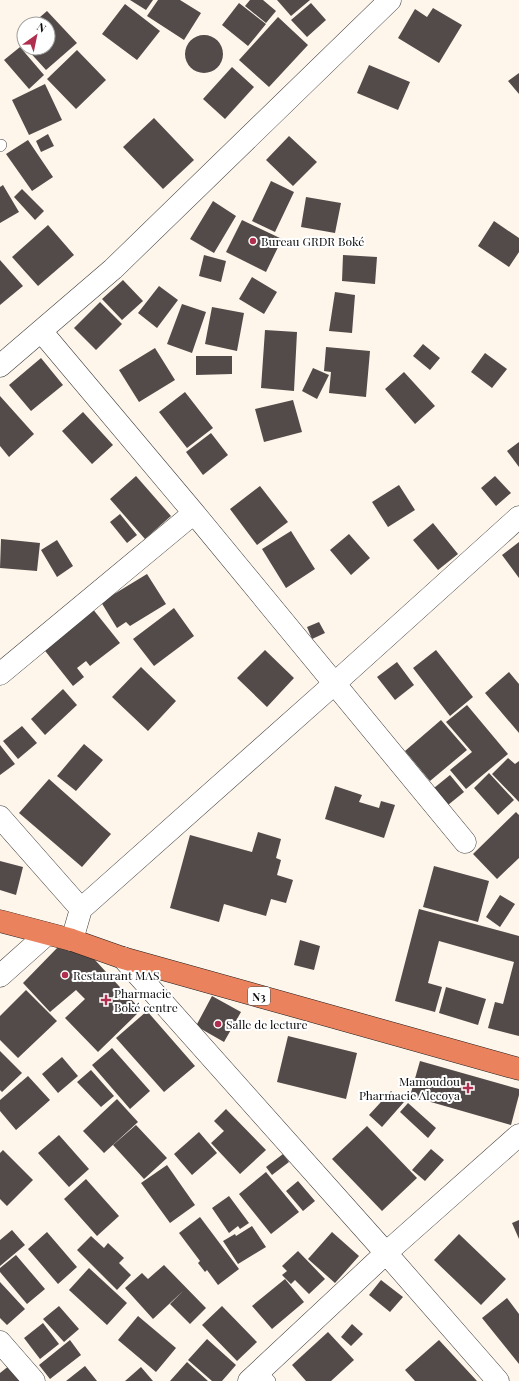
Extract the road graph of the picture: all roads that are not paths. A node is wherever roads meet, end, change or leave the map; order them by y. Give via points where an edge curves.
1 (390, 0) edge
2 (41, 331) junction
3 (0, 366) edge
4 (194, 513) junction
5 (519, 516) edge
6 (0, 674) edge
7 (334, 684) junction
8 (0, 817) edge
9 (465, 842) dead end
10 (81, 909) junction
11 (0, 921) edge
12 (47, 934) junction
13 (72, 940) junction
14 (123, 958) junction
15 (0, 976) edge
16 (519, 1069) edge
17 (519, 1135) edge
18 (386, 1253) junction
19 (0, 1342) edge
20 (260, 1377) edge
21 (34, 1381) edge
22 (498, 1381) edge

1 - 2 street via 113,269
2 - 3 street
2 - 4 street
4 - 6 street
4 - 7 street
5 - 7 street
7 - 9 street
7 - 10 street
8 - 10 street
10 - 13 street
11 - 12 highway, N3
12 - 13 highway, N3
12 - 15 street
13 - 14 highway, N3
14 - 16 highway, N3
14 - 18 street
17 - 18 street
18 - 20 street
18 - 22 street
19 - 21 street

